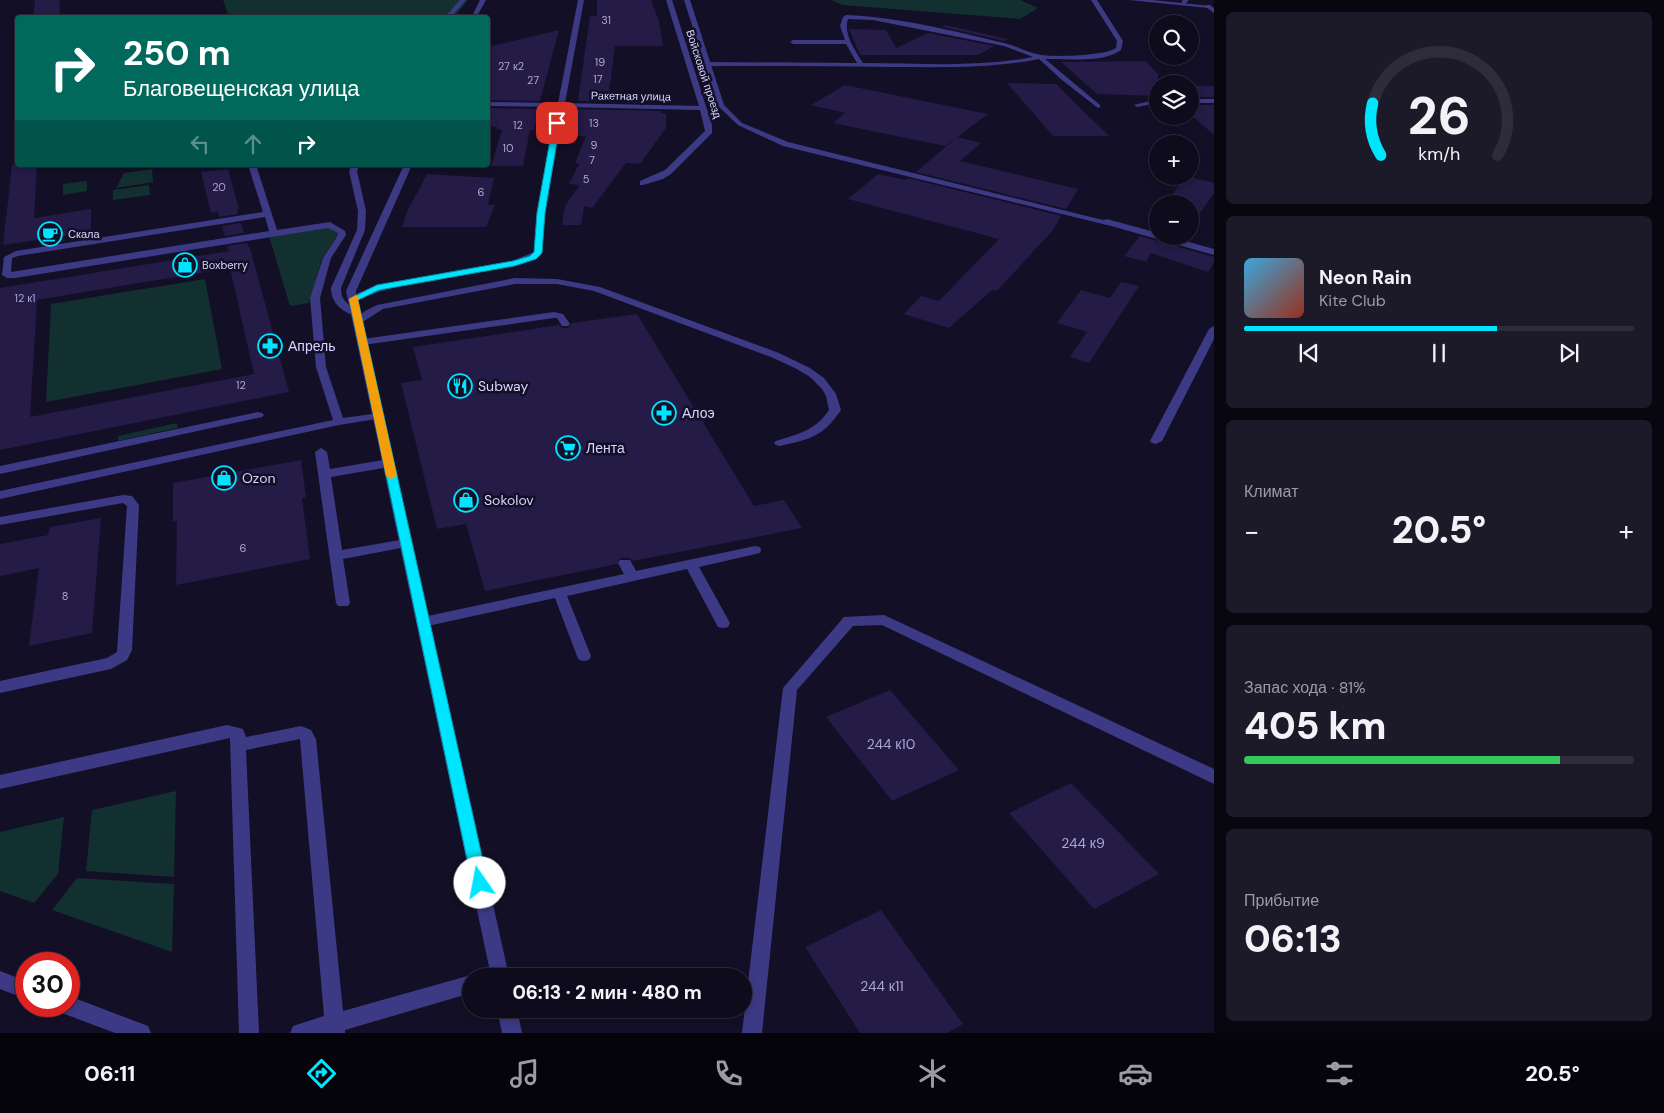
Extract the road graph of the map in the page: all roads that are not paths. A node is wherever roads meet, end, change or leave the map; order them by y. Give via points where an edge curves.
1 (463, 0) edge
2 (483, 0) edge
3 (580, 0) edge
4 (669, 0) edge
5 (687, 0) edge
6 (1094, 0) edge
7 (1132, 0) edge
8 (1185, 2) edge
9 (1211, 6) edge
10 (1214, 11) edge
11 (449, 15) edge
12 (475, 15) edge
13 (793, 42) dead end
14 (848, 42) junction
15 (1040, 57) junction
16 (707, 64) junction
17 (862, 66) junction
18 (1199, 101) edge
19 (1214, 101) edge
20 (1149, 103) edge
21 (490, 104) edge
22 (560, 104) junction
23 (1137, 105) dead end
24 (1098, 106) dead end
25 (702, 108) junction
26 (253, 167) edge
27 (355, 167) edge
28 (407, 167) edge
29 (643, 183) dead end
30 (268, 214) junction
31 (274, 233) junction
32 (1214, 252) edge
33 (353, 299) junction
34 (357, 317) junction
35 (565, 324) dead end
36 (468, 327) junction
37 (1214, 329) edge
38 (472, 338) dead end
39 (363, 342) junction
40 (258, 415) dead end
41 (379, 416) junction
42 (340, 422) junction
43 (1156, 440) dead end
44 (780, 443) dead end
45 (321, 452) dead end
46 (388, 463) junction
47 (0, 470) edge
48 (324, 474) junction
49 (0, 495) edge
50 (0, 521) edge
51 (406, 543) junction
52 (755, 550) dead end
53 (336, 556) junction
54 (625, 563) dead end
55 (691, 564) junction
56 (632, 577) junction
57 (558, 592) junction
58 (343, 602) dead end
59 (423, 622) junction
60 (723, 623) dead end
61 (584, 656) dead end
62 (0, 687) edge
63 (239, 745) junction
64 (1214, 777) edge
65 (0, 782) edge
66 (498, 968) edge
67 (0, 980) edge
68 (15, 986) edge
69 (462, 987) edge
70 (80, 1010) edge
71 (509, 1018) edge
72 (335, 1028) edge
73 (141, 1033) edge
74 (249, 1033) edge
75 (300, 1033) edge
76 (512, 1033) edge
77 (752, 1033) edge

1 - 11 street
2 - 12 street
3 - 22 street
4 - 25 street, Войсковой проезд
5 - 16 street
6 - 15 street via 1120,41 1119,49 1099,56
7 - 8 street
8 - 9 street
9 - 10 street
13 - 14 street
14 - 15 street via 843,26 846,17 873,18 1005,44
14 - 17 street
15 - 17 street via 1010,63
15 - 24 street
16 - 17 street
16 - 32 street via 721,106 740,124 786,144 1106,222
18 - 19 street
20 - 23 street
21 - 22 street, Ракетная улица
22 - 25 street, Ракетная улица
22 - 33 street via 541,213 538,253 533,258 377,288
25 - 29 street, Войсковой проезд via 709,131 668,172
26 - 30 street
27 - 34 street via 353,172 362,211 360,230 335,295 343,307
28 - 33 street via 351,291
30 - 31 street
30 - 31 street via 16,254 8,256 6,272 7,275 15,275
31 - 42 street via 323,225 337,227 341,231 327,258 315,298 321,367
33 - 34 street
34 - 39 street
34 - 44 street via 380,307 515,281 571,283 597,289 801,366 819,381 831,395 835,410 826,424 808,435
35 - 36 street via 560,316 554,315
36 - 38 street
36 - 39 street
37 - 43 street
39 - 41 street
40 - 47 street
41 - 42 street
41 - 46 street
42 - 49 street
45 - 48 street
46 - 48 street
46 - 51 street
48 - 53 street
50 - 62 street via 123,499 128,499 133,505 125,650 122,656 111,663
51 - 53 street
51 - 59 street
52 - 55 street
53 - 58 street
54 - 56 street
55 - 56 street
55 - 60 street
56 - 57 street
57 - 59 street
57 - 61 street
59 - 66 street
63 - 65 street via 238,733 227,731
63 - 72 street via 301,732 308,739
63 - 74 street
64 - 77 street via 884,620 849,621 790,688
67 - 68 street
69 - 72 street
70 - 73 street
71 - 76 street
72 - 75 street

